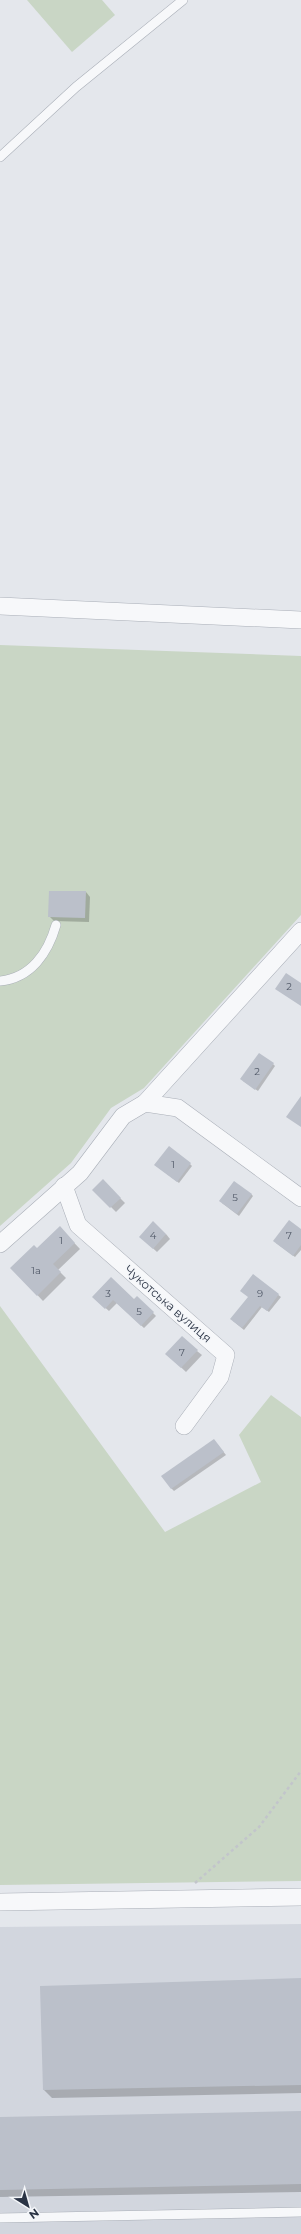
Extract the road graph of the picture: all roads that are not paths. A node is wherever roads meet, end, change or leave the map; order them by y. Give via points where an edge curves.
1 (184, 0) edge
2 (0, 157) edge
3 (0, 606) edge
4 (301, 620) edge
5 (56, 925) dead end
6 (301, 931) edge
7 (0, 981) edge
8 (145, 1103) junction
9 (64, 1186) junction
10 (301, 1198) edge
11 (0, 1244) edge
12 (184, 1426) dead end
13 (301, 1897) edge
14 (0, 1902) edge
15 (301, 2212) edge
16 (0, 2218) edge

1 - 2 lane via 76,87
3 - 4 street
5 - 7 lane via 47,951 36,965 24,973
6 - 8 street
8 - 9 street via 123,1116 80,1173
8 - 10 street via 178,1108
9 - 11 street
9 - 12 street, Чукотська вулиця via 78,1225 226,1355 220,1377
13 - 14 street
15 - 16 lane

